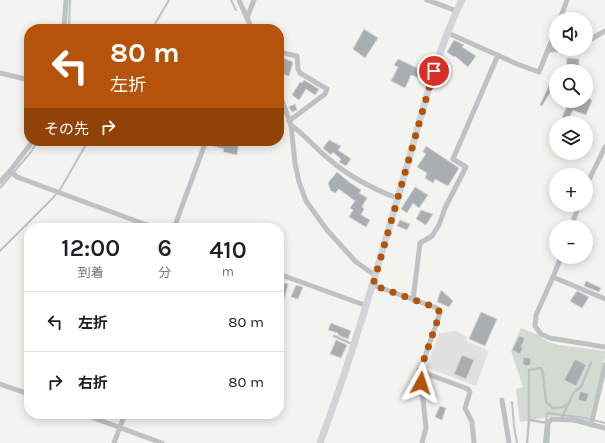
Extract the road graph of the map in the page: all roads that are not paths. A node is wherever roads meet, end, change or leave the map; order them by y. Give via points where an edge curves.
1 (66, 0) edge
2 (238, 0) edge
3 (254, 0) edge
4 (427, 0) edge
5 (462, 0) edge
6 (567, 0) edge
7 (456, 11) junction
8 (563, 12) edge
9 (247, 18) junction
10 (64, 24) edge
11 (250, 24) edge
12 (605, 31) edge
13 (448, 33) junction
14 (593, 38) edge
15 (549, 50) edge
16 (284, 53) edge
17 (498, 55) junction
18 (0, 73) edge
19 (24, 79) edge
20 (284, 108) edge
21 (290, 123) junction
22 (29, 146) edge
23 (204, 146) edge
24 (605, 147) edge
25 (10, 171) junction
26 (593, 172) edge
27 (0, 182) edge
28 (398, 198) junction
29 (142, 223) edge
30 (176, 223) edge
31 (558, 264) edge
32 (375, 275) junction
33 (284, 276) edge
34 (553, 277) junction
35 (373, 285) junction
36 (605, 299) edge
37 (413, 300) junction
38 (367, 306) junction
39 (334, 336) dead end
40 (354, 344) junction
41 (605, 347) edge
42 (590, 363) dead end
43 (605, 365) edge
44 (422, 367) junction
45 (0, 384) edge
46 (24, 392) edge
47 (502, 400) dead end
48 (569, 403) junction
49 (96, 419) edge
50 (123, 419) edge
51 (560, 419) junction
52 (529, 420) junction
53 (548, 423) junction
54 (591, 425) junction
55 (120, 428) junction
56 (605, 428) edge
57 (114, 443) edge
58 (162, 443) edge
59 (320, 443) edge
60 (422, 443) edge
61 (474, 443) edge
62 (509, 443) edge
63 (527, 443) edge
64 (547, 443) edge

1 - 10 street
2 - 9 street
3 - 9 street
4 - 7 street
5 - 7 street
6 - 8 street
7 - 13 street
9 - 11 street
12 - 14 street
13 - 17 street
13 - 28 street via 434,71
15 - 17 street via 539,72
16 - 21 street via 297,56 300,73 327,89 325,94
17 - 37 street via 452,159 466,167 439,225 432,236 420,243
18 - 19 street
20 - 21 street
21 - 28 street via 330,160 351,175 378,191
21 - 32 street via 295,163 306,201 327,230 356,262
22 - 25 street
23 - 30 street
24 - 26 street
25 - 27 street
25 - 29 street via 18,177
28 - 32 street
31 - 34 street
32 - 35 street
33 - 38 street
34 - 36 street
34 - 41 street via 536,315 535,326 541,334 550,338
35 - 37 street
35 - 38 street
37 - 44 street via 437,308 440,313
38 - 40 street
39 - 40 lane
40 - 59 street
42 - 48 lane via 581,387 574,392
43 - 54 street
44 - 60 street via 420,371 426,428
44 - 61 street via 425,373 468,389 470,392 465,408 472,422
45 - 46 street
47 - 62 street
48 - 51 lane
48 - 52 lane via 563,407 553,408 546,402 541,368 530,370
49 - 55 street
50 - 55 street
51 - 53 street via 552,419
51 - 54 street
52 - 53 lane
52 - 63 lane
53 - 64 street
54 - 56 street
55 - 57 street
55 - 58 street

